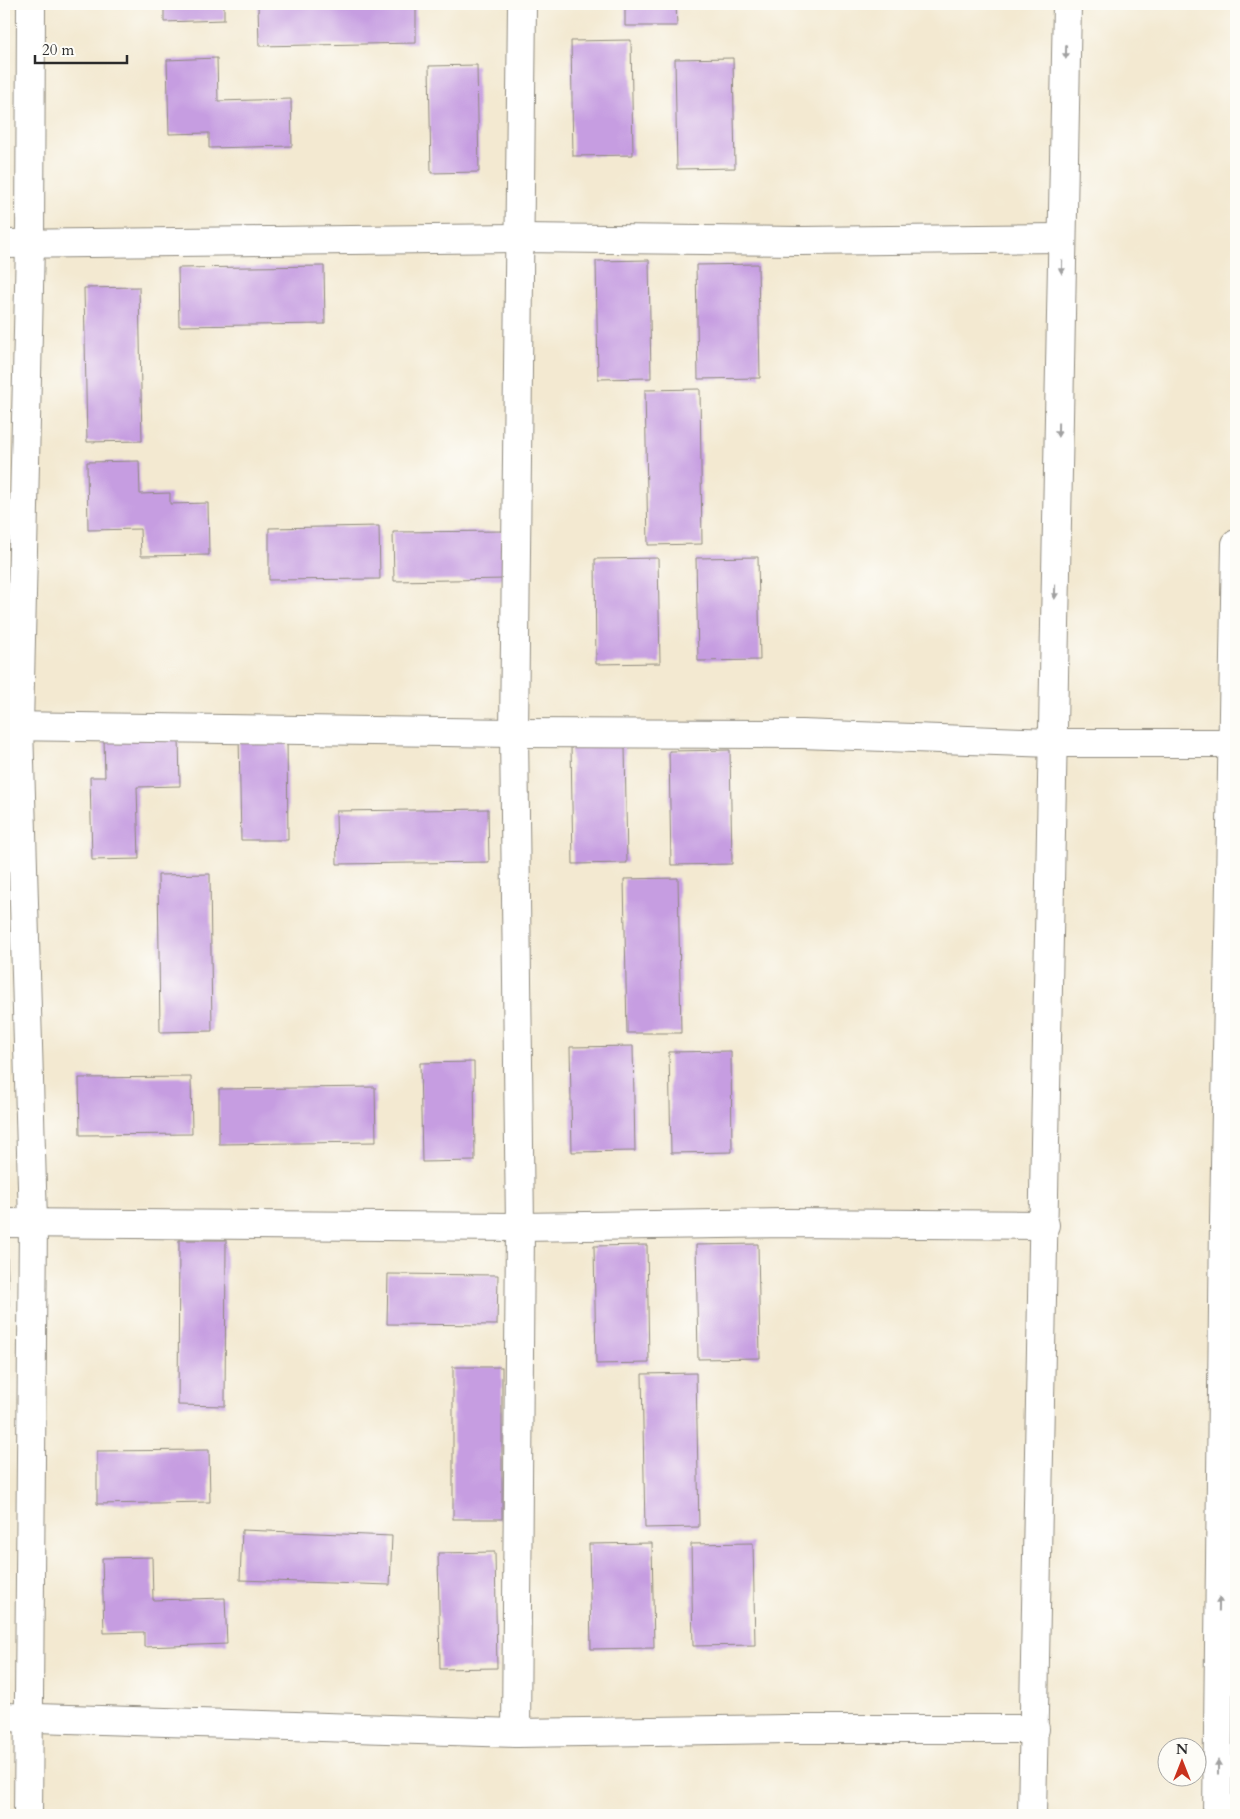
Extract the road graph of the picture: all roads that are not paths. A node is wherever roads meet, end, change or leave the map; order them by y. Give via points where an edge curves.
1 (31, 4) edge
2 (522, 4) edge
3 (1067, 4) edge
4 (518, 238) junction
5 (1062, 238) junction
6 (17, 244) edge
7 (1236, 544) edge
8 (12, 726) edge
9 (514, 733) junction
10 (1052, 743) junction
11 (1235, 743) edge
12 (33, 1222) junction
13 (1230, 1222) edge
14 (4, 1223) edge
15 (1045, 1225) junction
16 (520, 1227) junction
17 (1227, 1713) edge
18 (17, 1717) edge
19 (1034, 1729) junction
20 (516, 1733) junction
21 (28, 1815) edge
22 (1032, 1815) edge
23 (1217, 1815) edge

1 - 6 main road
2 - 4 main road
3 -> 5 main road
4 - 5 main road via 800,241
4 - 6 main road
4 - 9 main road
5 -> 10 main road
6 - 8 main road
7 - 11 main road
8 - 9 main road
8 - 12 main road
9 - 10 main road via 800,734
9 - 16 main road
10 - 11 main road
10 - 15 main road
11 - 13 main road
12 - 14 main road
12 - 16 main road
12 - 18 main road
17 -> 13 main road
15 - 16 main road via 784,1223
15 - 19 main road
16 - 20 main road
23 -> 17 main road
18 - 20 main road
18 - 21 main road
19 - 20 main road
19 - 22 main road

